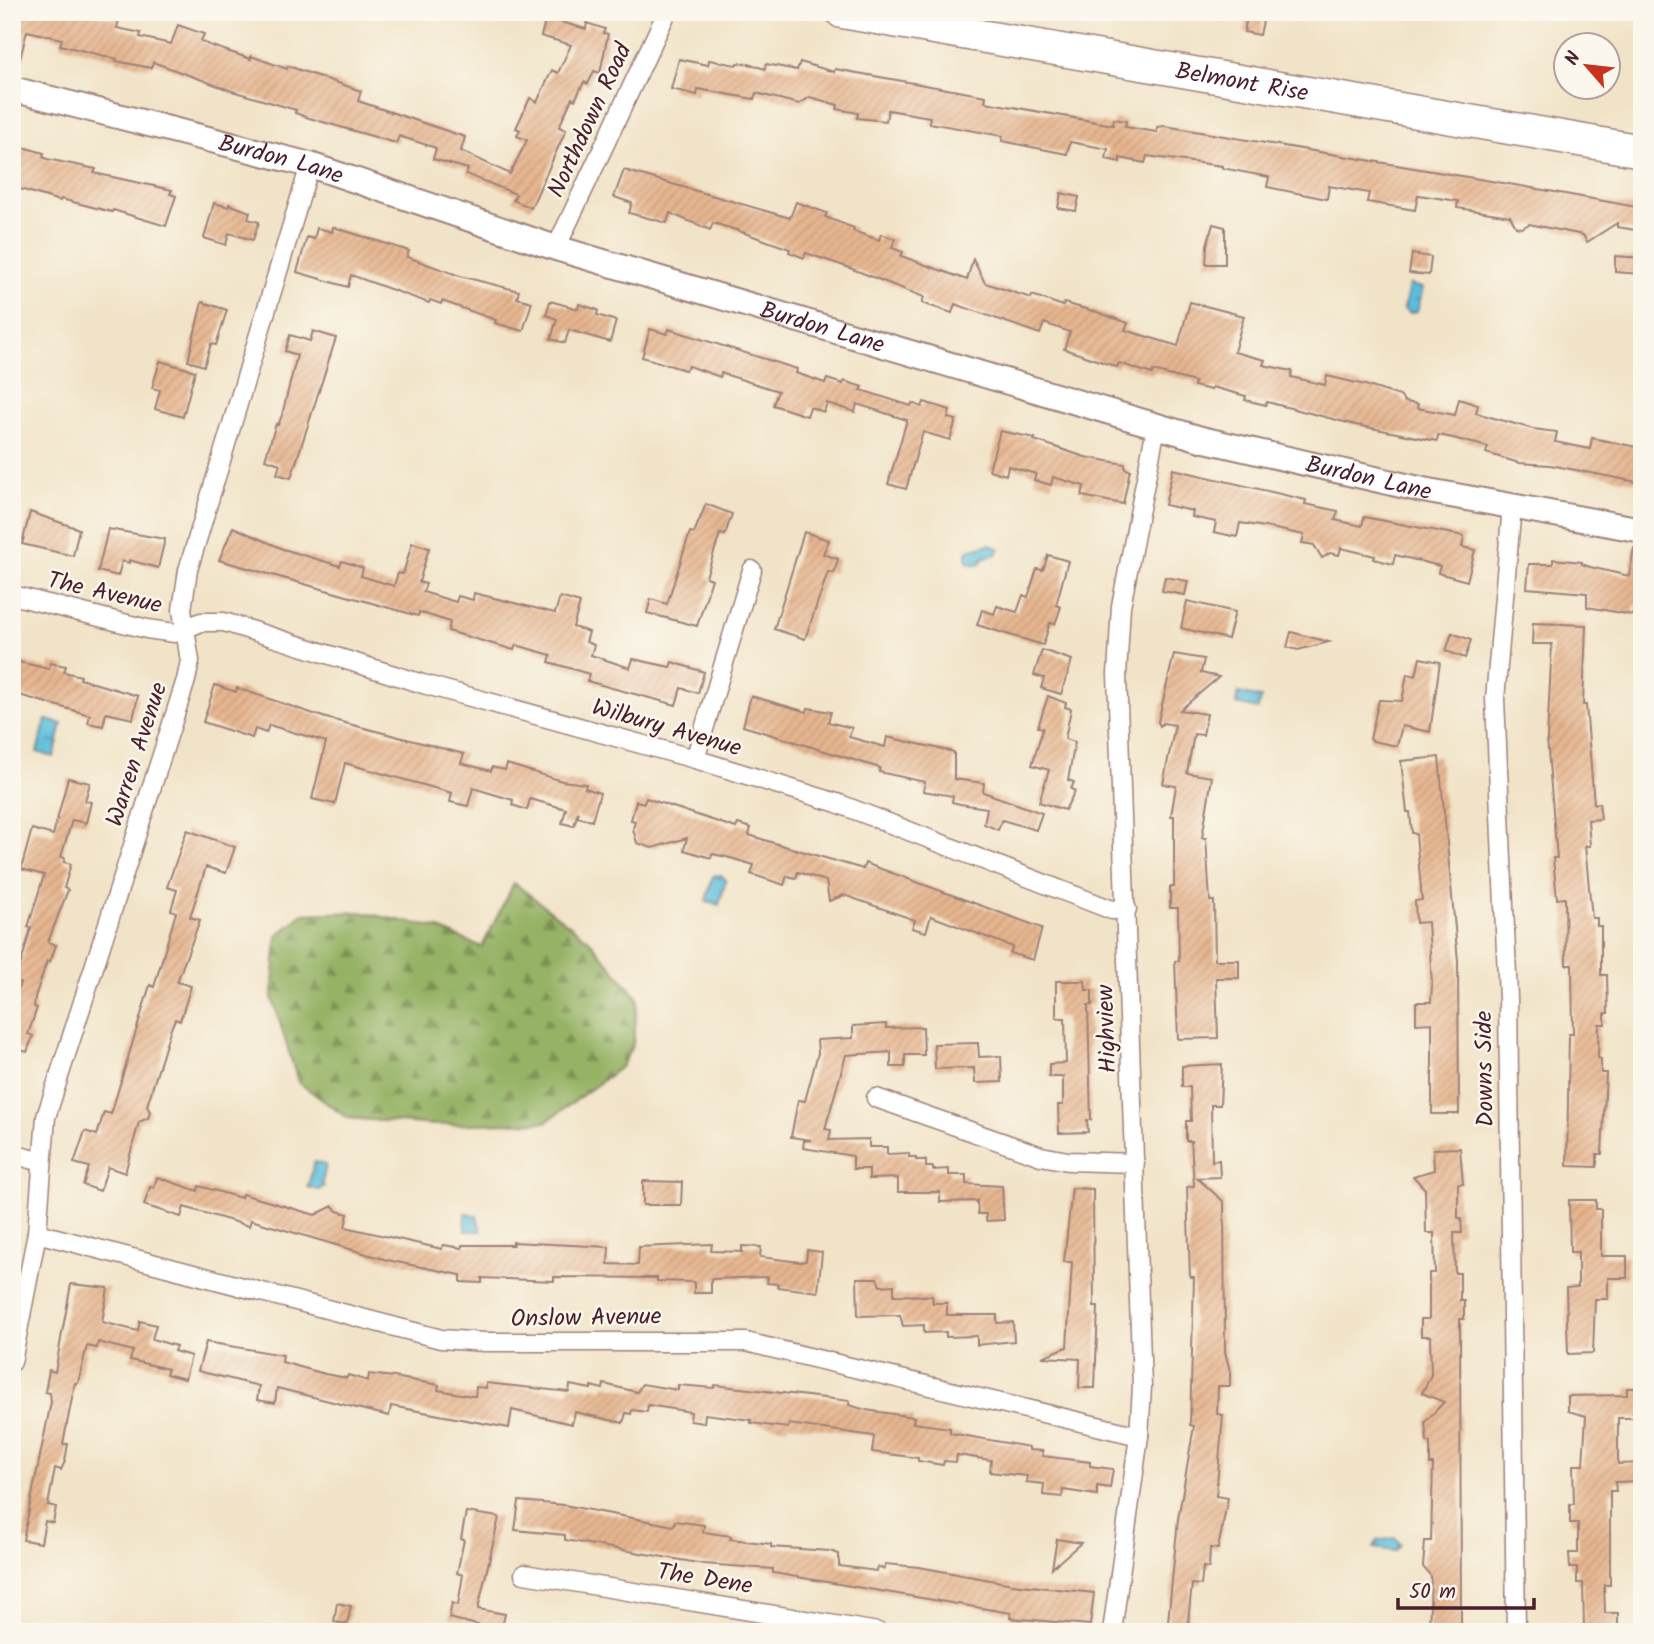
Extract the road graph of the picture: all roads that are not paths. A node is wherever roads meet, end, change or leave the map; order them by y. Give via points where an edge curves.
1 (667, 12) edge
2 (842, 12) edge
3 (12, 89) edge
4 (1642, 151) edge
5 (310, 165) junction
6 (556, 248) junction
7 (1156, 427) junction
8 (1512, 506) junction
9 (1642, 530) edge
10 (752, 570) dead end
11 (12, 595) edge
12 (187, 629) junction
13 (695, 759) junction
14 (1127, 909) junction
15 (876, 1098) dead end
16 (12, 1154) edge
17 (42, 1162) junction
18 (1135, 1163) junction
19 (37, 1233) junction
20 (12, 1362) edge
21 (1139, 1436) junction
22 (524, 1574) dead end
23 (878, 1632) edge
24 (1112, 1632) edge
25 (1516, 1632) edge

1 - 6 street, Northdown Road
2 - 4 highway, Belmont Rise
3 - 5 street, Burdon Lane
5 - 6 street, Burdon Lane
5 - 12 street, Warren Avenue via 188,570 182,610
6 - 7 street, Burdon Lane
7 - 8 street, Burdon Lane via 1252,453
7 - 14 street, Highview via 1119,624
8 - 9 street, Burdon Lane
8 - 25 street, Downs Side via 1495,699 1508,998
10 - 13 street
11 - 12 street, The Avenue via 147,629 175,633
12 - 13 street, Wilbury Avenue via 201,622 224,622 423,684
12 - 17 street, Warren Avenue via 190,662 186,680 58,1074 46,1117
13 - 14 street, Wilbury Avenue via 836,803 1112,910
14 - 18 street, Highview
15 - 18 street via 1041,1156
16 - 17 street
17 - 19 street, Warren Avenue
18 - 21 street, Highview
19 - 20 street, Warren Avenue
19 - 21 street, Onslow Avenue via 441,1339 746,1342
21 - 24 street, Highview
22 - 23 street, The Dene

